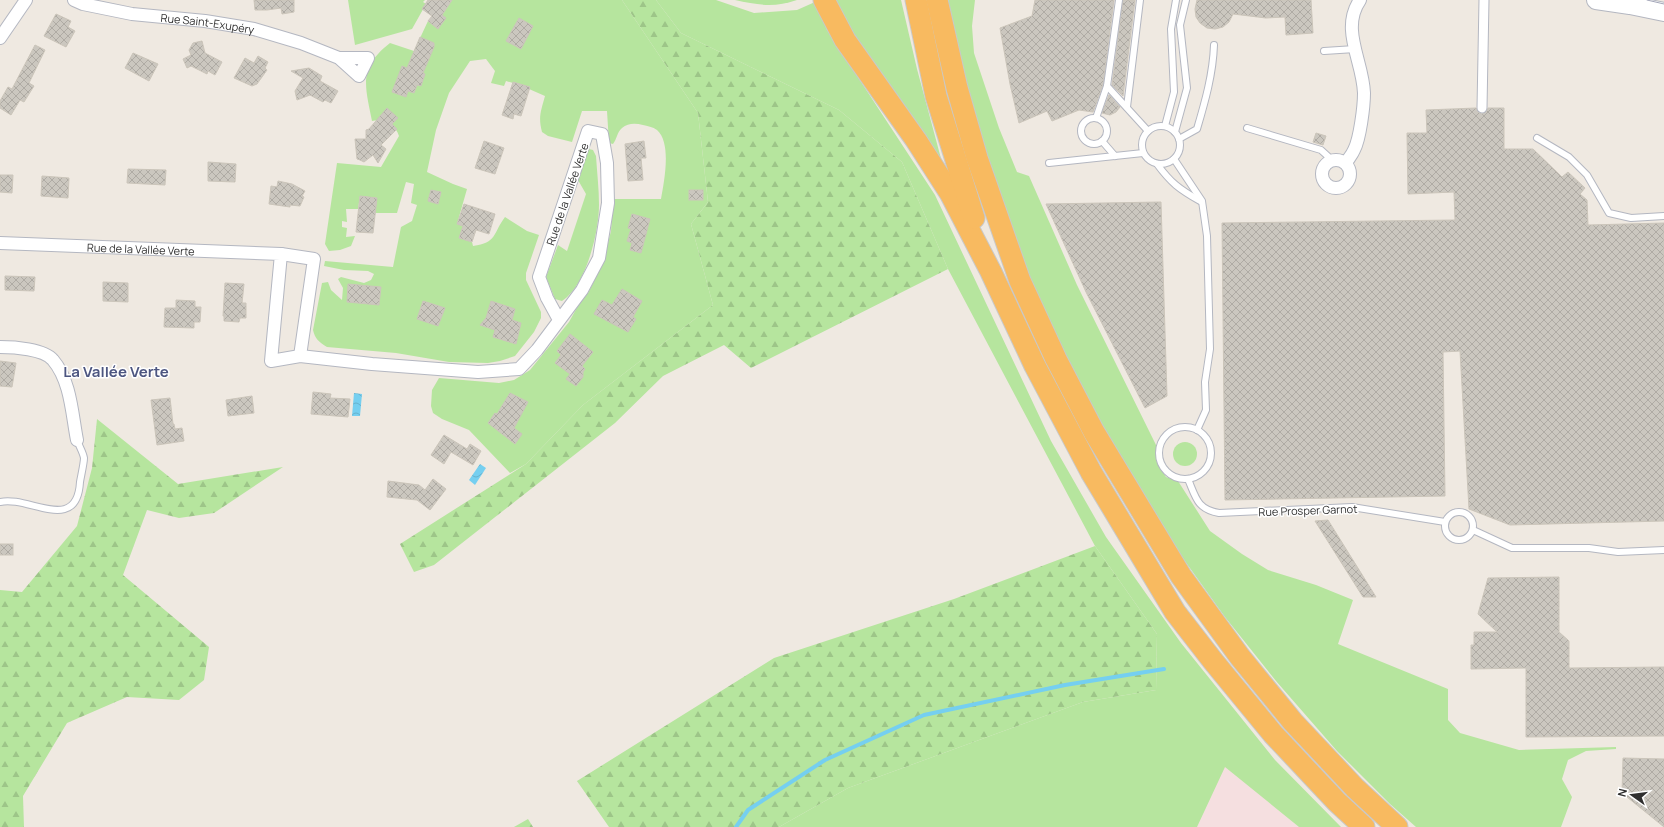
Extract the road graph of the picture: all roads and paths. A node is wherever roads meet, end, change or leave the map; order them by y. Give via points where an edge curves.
1 (26, 0) edge
2 (74, 0) edge
3 (824, 0) edge
4 (916, 0) edge
5 (937, 0) edge
6 (1119, 0) edge
7 (1140, 0) edge
8 (1176, 0) edge
9 (1186, 0) edge
10 (1360, 0) edge
11 (1484, 0) edge
12 (1596, 0) edge
13 (1664, 12) edge
14 (0, 38) edge
15 (1214, 45) dead end
16 (1355, 49) junction
17 (1324, 51) dead end
18 (339, 58) dead end
19 (1107, 86) junction
20 (1127, 107) junction
21 (1482, 108) dead end
22 (1096, 118) junction
23 (1165, 126) junction
24 (1247, 128) dead end
25 (1148, 131) junction
26 (1175, 132) junction
27 (1537, 138) dead end
28 (1179, 139) junction
29 (1102, 141) junction
30 (1143, 153) junction
31 (1114, 156) junction
32 (1174, 159) junction
33 (1332, 160) junction
34 (1049, 163) dead end
35 (1346, 163) junction
36 (1157, 164) junction
37 (1202, 201) junction
38 (1664, 216) edge
39 (0, 243) edge
40 (281, 254) junction
41 (991, 272) junction
42 (559, 320) junction
43 (0, 347) edge
44 (300, 356) junction
45 (1197, 430) junction
46 (77, 440) joint
47 (1188, 479) junction
48 (0, 502) edge
49 (1446, 522) junction
50 (1473, 530) junction
51 (1664, 550) edge
52 (1364, 827) edge
53 (1397, 827) edge

1 - 14 street
2 - 18 street, Rue Saint-Exupéry via 132,14 254,29
3 - 41 highway via 845,40 950,193
4 - 41 highway via 936,96
5 - 53 highway via 976,158 1020,282 1094,432 1181,576 1240,657 1294,722 1355,788
6 - 19 lane
7 - 20 lane
8 - 23 lane via 1171,29 1174,92
9 - 26 lane via 1180,25 1187,88
10 - 16 street via 1352,18
11 - 21 street
12 - 13 main road
15 - 28 lane via 1214,60 1197,129
16 - 17 lane
16 - 35 street via 1361,67 1364,93 1355,150
19 - 20 lane
19 - 22 lane
20 - 25 lane
22 - 29 lane via 1104,122 1107,130
22 - 29 lane via 1084,121 1081,134 1090,144
23 - 25 lane via 1153,127
23 - 26 lane
24 - 33 lane via 1321,150
25 - 30 lane via 1142,141
26 - 28 lane
27 - 38 lane via 1569,158 1587,175 1609,213 1631,218
28 - 32 lane via 1180,149
29 - 31 lane
30 - 31 lane
30 - 36 lane via 1151,162
31 - 34 lane
32 - 36 lane
32 - 37 lane
33 - 35 street
33 - 35 street via 1325,166 1322,174 1325,183 1333,188 1342,187 1349,181 1350,172
36 - 37 lane via 1170,182
37 - 45 lane via 1207,236 1210,349 1205,382 1206,410
39 - 40 street, Rue de la Vallée Verte
40 - 44 street, Rue de la Vallée Verte via 314,259
40 - 44 street, Rue de la Vallée Verte via 272,361
41 - 52 highway via 1035,366 1091,472 1175,612 1274,734 1337,802
42 - 42 street, Rue de la Vallée Verte via 582,290 599,258 608,203 607,163 602,134 588,131 539,277
42 - 44 street, Rue de la Vallée Verte via 519,369 478,372
43 - 46 street via 37,351 53,359 66,382
45 - 47 lane via 1210,447 1210,462 1201,474
45 - 47 lane via 1176,429 1164,438 1161,445 1160,459 1163,466 1173,476
46 - 48 lane via 84,458 78,498 72,505 65,510 58,510
47 - 49 lane, Rue Prosper Garnot via 1198,503 1208,511 1219,513 1352,507
49 - 50 lane via 1451,514 1465,513 1472,520
49 - 50 lane via 1446,532 1453,538 1463,540
50 - 51 lane via 1512,548 1588,548 1618,552

